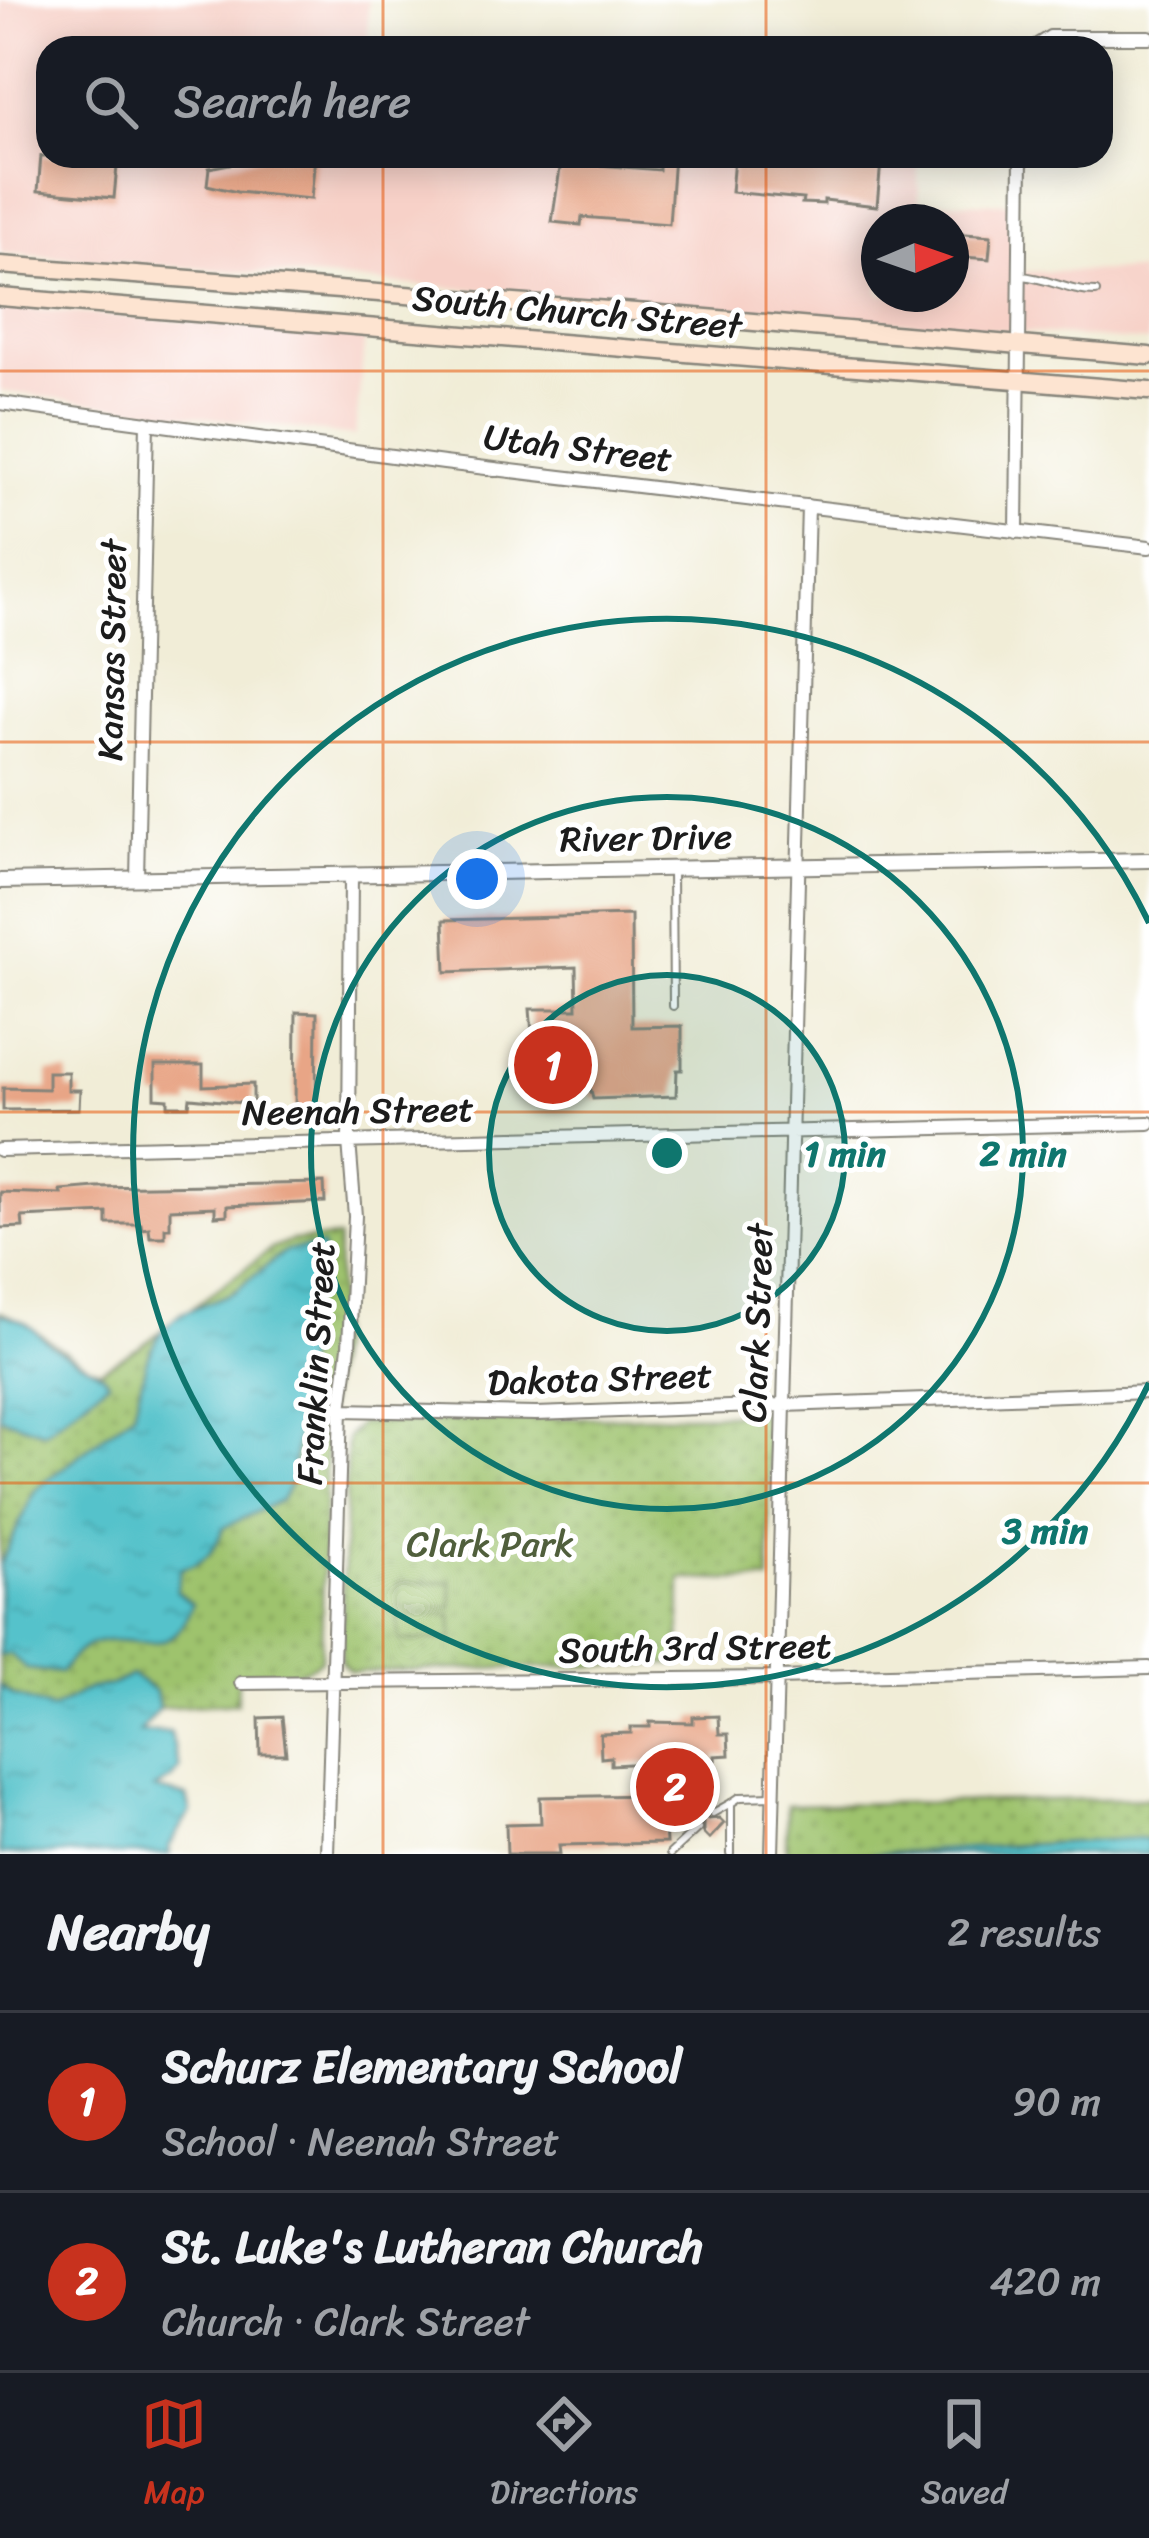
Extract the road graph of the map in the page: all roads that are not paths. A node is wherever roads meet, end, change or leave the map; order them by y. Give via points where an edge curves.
1 (1113, 37) edge
2 (1149, 37) edge
3 (1021, 168) edge
4 (0, 265) edge
5 (1021, 276) junction
6 (1096, 292) dead end
7 (0, 297) edge
8 (1022, 345) junction
9 (1149, 356) edge
10 (1020, 381) junction
11 (1149, 391) edge
12 (0, 403) edge
13 (147, 422) junction
14 (808, 506) junction
15 (1017, 532) junction
16 (1149, 548) edge
17 (1149, 860) edge
18 (800, 864) junction
19 (672, 867) junction
20 (351, 875) junction
21 (137, 879) junction
22 (0, 881) edge
23 (673, 1006) dead end
24 (1149, 1124) edge
25 (794, 1131) junction
26 (349, 1142) junction
27 (0, 1150) edge
28 (1149, 1392) edge
29 (784, 1403) junction
30 (341, 1410) junction
31 (1149, 1668) edge
32 (776, 1678) junction
33 (242, 1683) dead end
34 (331, 1683) junction
35 (773, 1796) junction
36 (730, 1803) junction
37 (713, 1813) dead end
38 (698, 1828) dead end
39 (327, 1854) edge
40 (670, 1854) edge
41 (731, 1854) edge
42 (772, 1854) edge

1 - 2 street
3 - 5 street
4 - 8 main road, South Church Street
5 - 6 lane
5 - 8 street
7 - 10 main road, South Church Street
8 - 9 main road, South Church Street
8 - 10 street
10 - 11 main road, South Church Street
10 - 15 street
12 - 13 street, Utah Street
13 - 14 street, Utah Street
13 - 21 street, Kansas Street
14 - 15 street, Utah Street
14 - 18 street, Clark Street
15 - 16 street, Utah Street
17 - 18 street, River Drive
18 - 19 street, River Drive
18 - 25 street, Clark Street
19 - 20 street, River Drive
19 - 23 lane
20 - 21 street, River Drive
20 - 26 street, Franklin Street
21 - 22 street, River Drive
24 - 25 street, Neenah Street
25 - 26 street, Neenah Street
25 - 29 street, Clark Street
26 - 27 street, Neenah Street
26 - 30 street, Franklin Street via 355,1216
28 - 29 street, Dakota Street
29 - 30 street, Dakota Street via 536,1414
29 - 32 street, Clark Street
30 - 34 street, Franklin Street
31 - 32 street, South 3rd Street
32 - 34 street, South 3rd Street
32 - 35 street, Clark Street
33 - 34 street, South 3rd Street
34 - 39 street, Franklin Street
35 - 36 lane
35 - 42 street, Clark Street
36 - 37 lane
36 - 41 lane
38 - 40 lane

